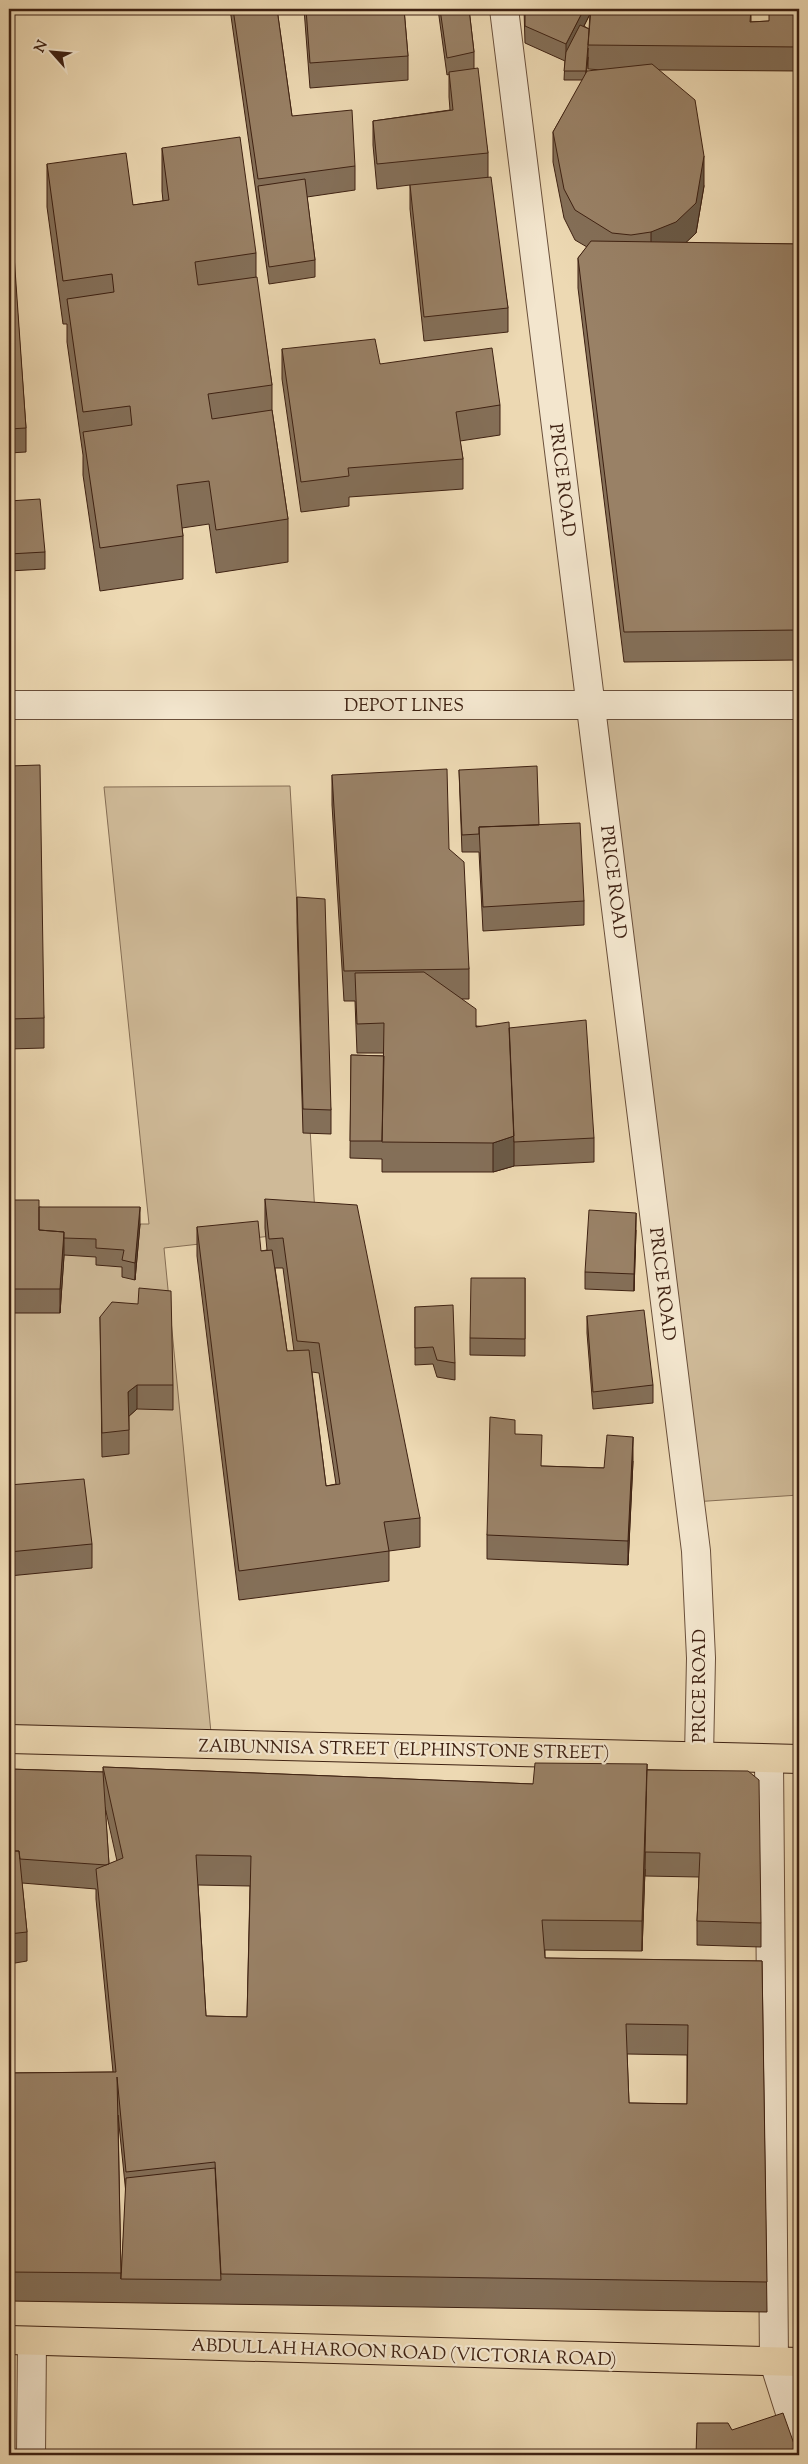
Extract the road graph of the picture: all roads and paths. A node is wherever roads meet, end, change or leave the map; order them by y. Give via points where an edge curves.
1 (504, 9) edge
2 (9, 705) edge
3 (592, 705) junction
4 (799, 705) edge
5 (9, 1739) edge
6 (699, 1756) junction
7 (799, 1759) edge
8 (769, 1760) junction
9 (20, 2341) edge
10 (787, 2362) edge
11 (799, 2442) edge
12 (31, 2455) edge

1 - 3 street, PRICE ROAD
2 - 3 street, DEPOT LINES
3 - 4 street, DEPOT LINES
3 - 6 street, PRICE ROAD via 696,1551
5 - 6 main road, ZAIBUNNISA STREET (ELPHINSTONE STREET)
6 - 8 main road, ZAIBUNNISA STREET (ELPHINSTONE STREET)
7 - 8 main road, ZAIBUNNISA STREET (ELPHINSTONE STREET)
8 - 10 street
9 - 10 main road, ABDULLAH HAROON ROAD (VICTORIA ROAD)
9 - 12 street
10 - 11 street

